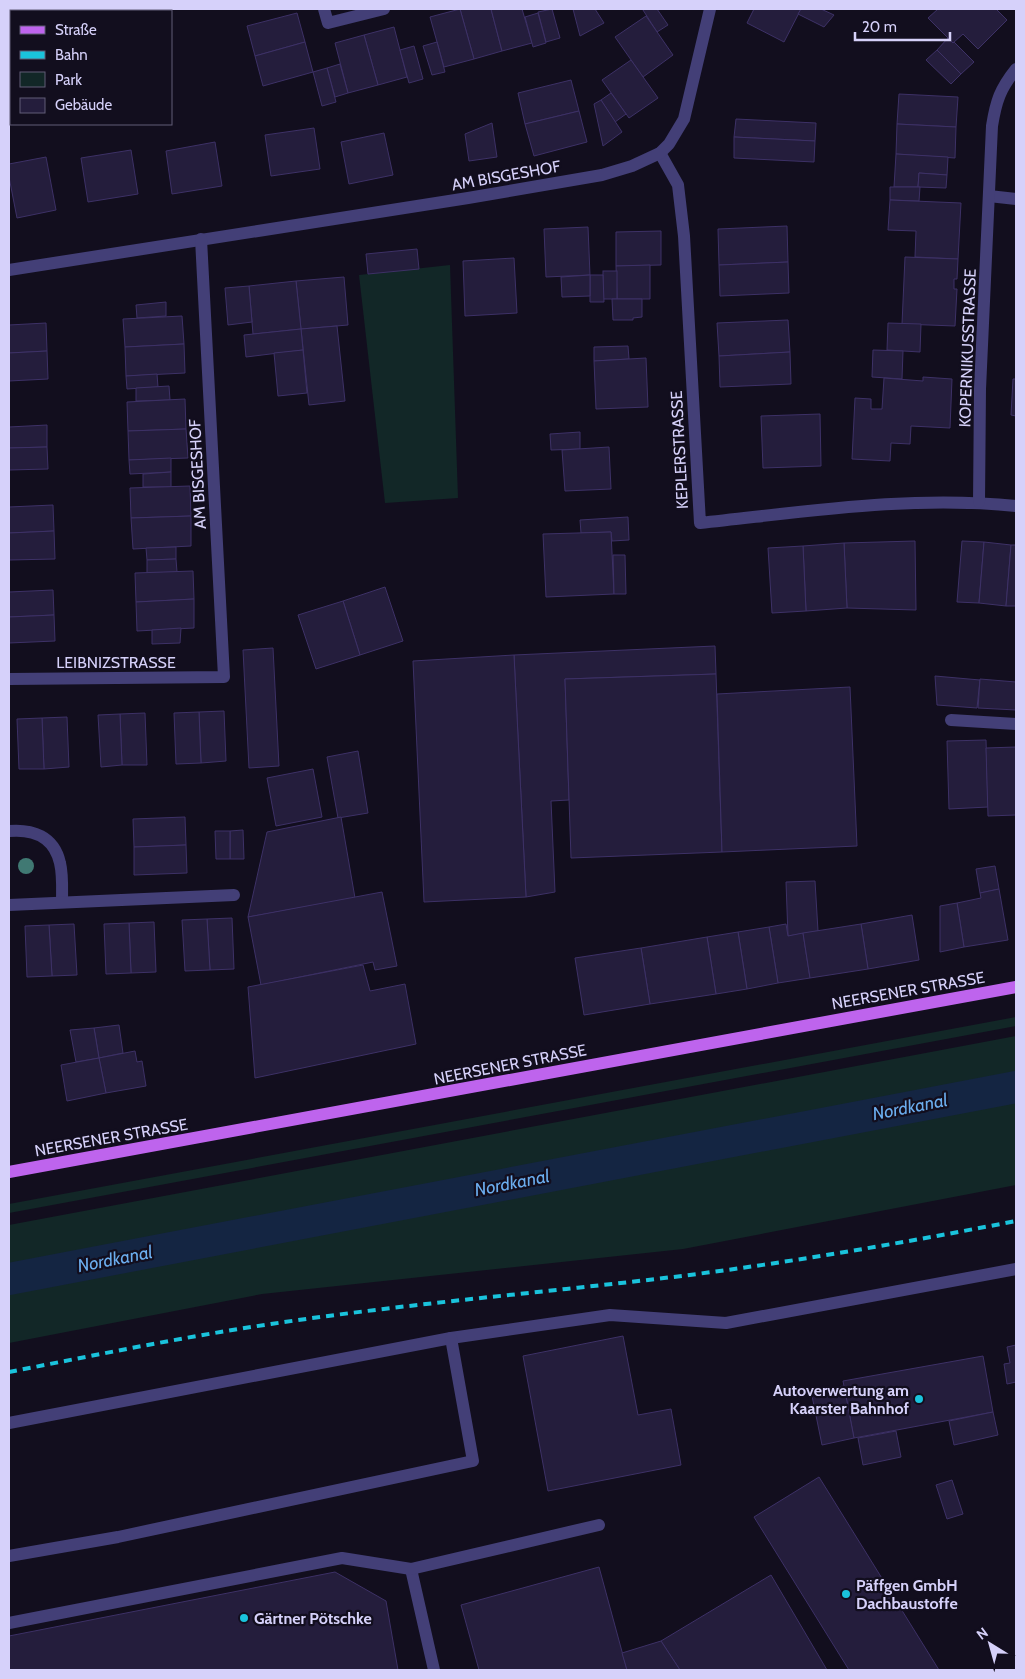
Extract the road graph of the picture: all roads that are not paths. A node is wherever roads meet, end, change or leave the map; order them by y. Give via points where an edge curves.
1 (324, 9) edge
2 (381, 9) edge
3 (710, 9) edge
4 (1016, 68) edge
5 (660, 153) junction
6 (989, 196) junction
7 (1016, 199) edge
8 (201, 240) junction
9 (9, 270) edge
10 (979, 502) junction
11 (1016, 506) edge
12 (224, 677) joint
13 (9, 679) edge
14 (951, 720) dead end
15 (1016, 724) edge
16 (9, 831) edge
17 (234, 894) dead end
18 (62, 902) junction
19 (9, 905) edge
20 (1016, 987) edge
21 (9, 1172) edge
22 (1016, 1269) edge
23 (451, 1338) junction
24 (9, 1423) edge
25 (599, 1525) dead end
26 (9, 1556) edge
27 (411, 1569) junction
28 (9, 1623) edge
29 (434, 1670) edge

1 - 2 street via 328,23
3 - 5 street, AM BISGESHOF via 684,119
4 - 6 street, KOPERNIKUSSTRASSE via 996,102
5 - 8 street, AM BISGESHOF via 602,175
5 - 10 street, KEPLERSTRASSE via 678,185 684,236 700,523 895,502
6 - 7 street
6 - 10 street, KOPERNIKUSSTRASSE via 980,389
8 - 9 street, AM BISGESHOF
8 - 12 street, AM BISGESHOF
10 - 11 street, KEPLERSTRASSE
12 - 13 street, LEIBNIZSTRASSE
14 - 15 street
16 - 18 street via 37,833 54,849 60,862
17 - 18 street
18 - 19 street
20 - 21 main road, NEERSENER STRASSE
22 - 23 street via 726,1323 610,1316
23 - 24 street
23 - 26 street via 473,1461 118,1537
25 - 27 street
27 - 28 street via 342,1558
27 - 29 street

